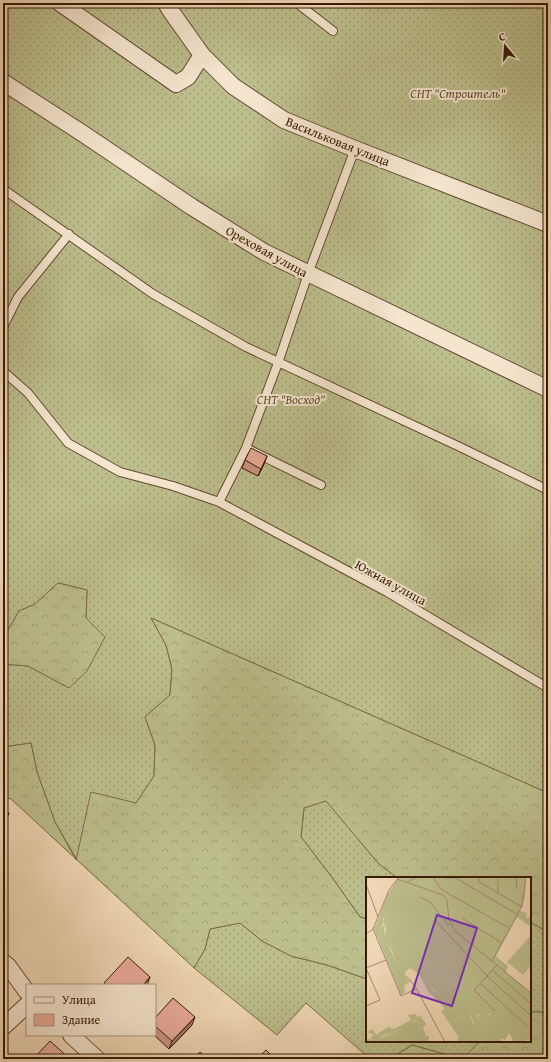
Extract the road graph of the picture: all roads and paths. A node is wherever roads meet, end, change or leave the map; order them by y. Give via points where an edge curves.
1 (60, 3) edge
2 (166, 3) edge
3 (297, 3) edge
4 (333, 31) dead end
5 (202, 55) junction
6 (3, 82) edge
7 (355, 149) junction
8 (3, 189) edge
9 (548, 224) edge
10 (68, 234) junction
11 (308, 274) junction
12 (3, 327) edge
13 (278, 363) junction
14 (3, 371) edge
15 (548, 389) edge
16 (246, 448) junction
17 (321, 485) dead end
18 (548, 490) edge
19 (219, 502) junction
20 (548, 688) edge
21 (3, 962) edge
22 (26, 991) edge
23 (26, 1006) edge
24 (3, 1027) edge
25 (72, 1036) edge
26 (97, 1059) edge

1 - 5 street via 176,84 188,77
2 - 5 street, Васильковая улица
3 - 4 lane
5 - 7 street, Васильковая улица via 233,86 284,120
6 - 11 street, Ореховая улица via 192,207 264,252
7 - 9 street, Васильковая улица
7 - 11 lane
8 - 10 lane
10 - 12 lane via 18,297
10 - 13 lane via 153,294
11 - 13 lane
11 - 15 street, Ореховая улица
13 - 16 lane
13 - 18 lane
14 - 19 lane, Южная улица via 28,393 68,443 120,472
16 - 17 lane
16 - 19 lane
19 - 20 lane, Южная улица via 387,592
21 - 22 street
23 - 24 street
25 - 26 street

